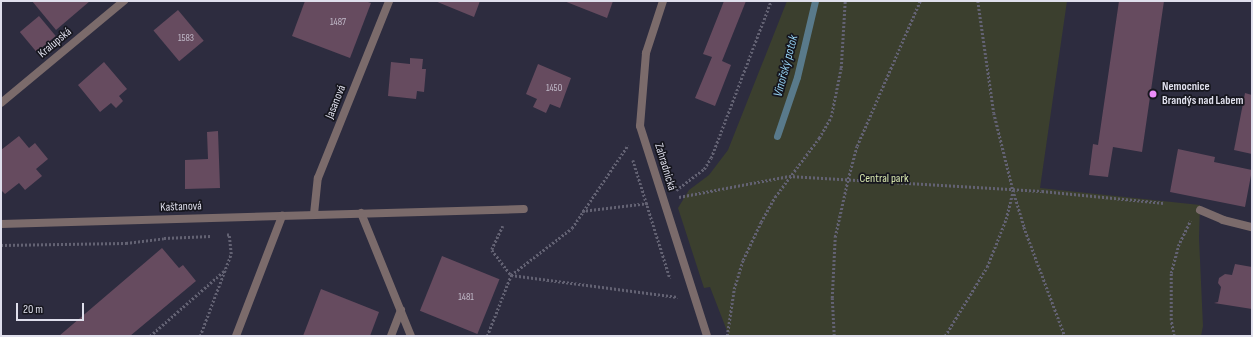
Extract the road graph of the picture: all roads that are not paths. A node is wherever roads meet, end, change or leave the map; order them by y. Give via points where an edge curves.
1 (124, 1) edge
2 (389, 1) edge
3 (663, 1) edge
4 (1, 104) edge
5 (524, 209) dead end
6 (1200, 210) dead end
7 (361, 213) junction
8 (314, 214) junction
9 (282, 216) junction
10 (1, 224) edge
11 (1252, 227) edge
12 (401, 310) junction
13 (236, 336) edge
14 (391, 336) edge
15 (411, 336) edge
16 (707, 336) edge

1 - 4 street, Kralupská
2 - 8 street, Jasanová via 318,178
3 - 16 street, Zahradnická via 646,53 640,126
5 - 7 street, Kaštanová
6 - 11 street via 1223,220
7 - 8 street, Kaštanová
7 - 12 street
8 - 9 street, Kaštanová
9 - 10 street, Kaštanová
9 - 13 street
12 - 14 street
12 - 15 street

